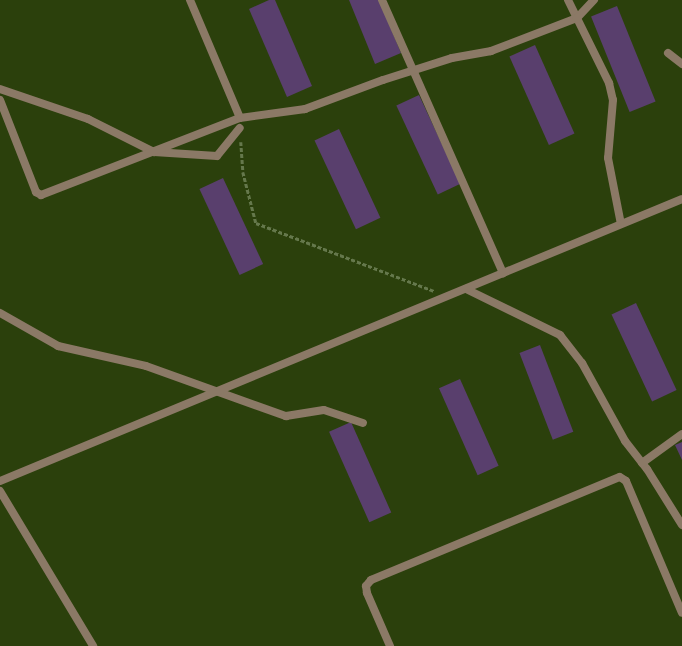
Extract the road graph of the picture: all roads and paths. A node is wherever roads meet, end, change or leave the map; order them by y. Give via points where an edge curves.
1 (190, 0) edge
2 (382, 0) edge
3 (568, 0) edge
4 (594, 0) edge
5 (577, 18) junction
6 (668, 53) dead end
7 (682, 64) edge
8 (413, 70) junction
9 (0, 89) edge
10 (0, 100) edge
11 (240, 118) junction
12 (240, 128) joint
13 (154, 152) junction
14 (682, 199) edge
15 (621, 224) junction
16 (503, 273) junction
17 (466, 289) junction
18 (448, 296) junction
19 (0, 312) edge
20 (218, 391) junction
21 (363, 423) dead end
22 (682, 434) edge
23 (642, 464) junction
24 (0, 480) edge
25 (0, 491) edge
26 (682, 525) edge
27 (682, 613) edge
28 (93, 646) edge
29 (390, 646) edge

1 - 11 street
2 - 8 street
3 - 5 street
4 - 5 street
5 - 8 street via 491,51 452,58
5 - 15 street via 609,83 613,100 608,158
6 - 7 street
8 - 11 street via 305,109
8 - 16 street
9 - 13 street via 88,119
10 - 13 street via 36,192 40,196
11 - 13 street
12 - 13 street via 217,156
12 - 18 path via 243,172 256,223
14 - 15 street
15 - 16 street
16 - 17 street
17 - 18 street
17 - 23 street via 560,335 582,363 612,420
18 - 20 street
19 - 20 street via 58,346 146,366
20 - 21 street via 286,416 324,410
20 - 24 street
22 - 23 street
23 - 26 street
25 - 28 street
27 - 29 street via 626,482 620,477 371,580 366,586 367,593

